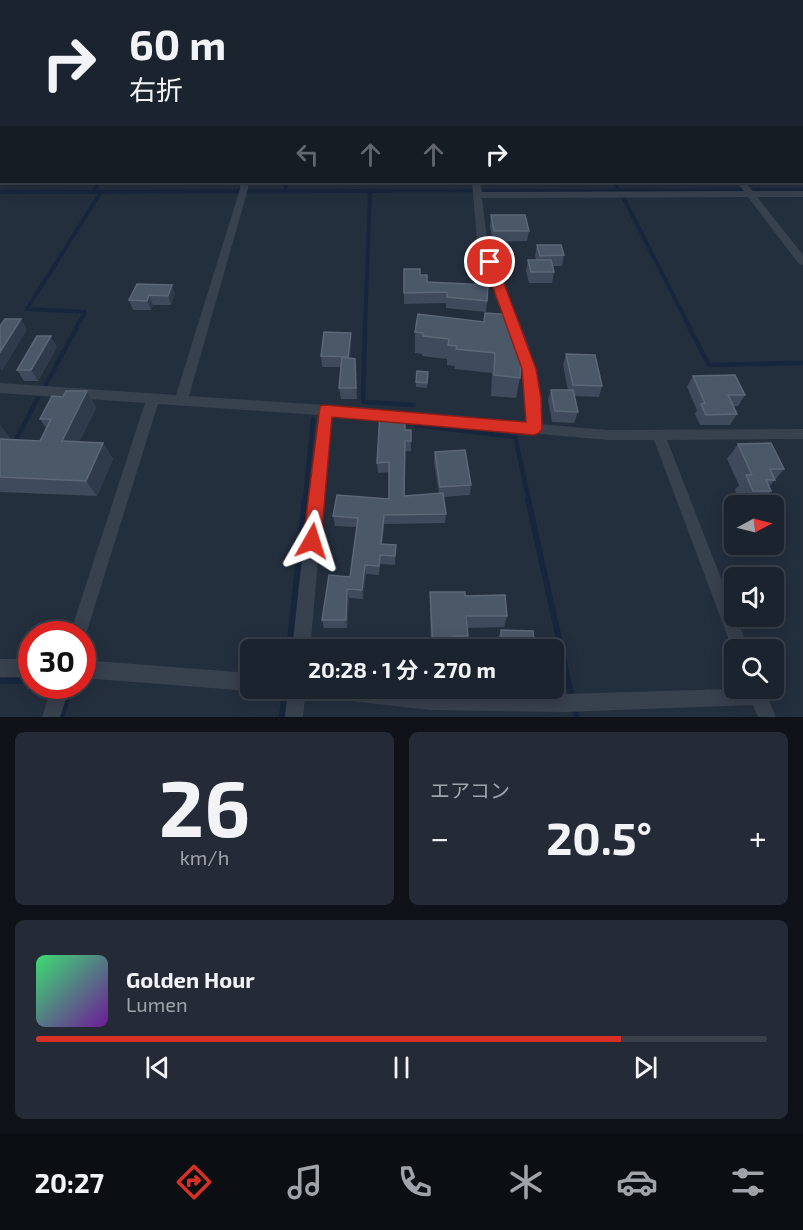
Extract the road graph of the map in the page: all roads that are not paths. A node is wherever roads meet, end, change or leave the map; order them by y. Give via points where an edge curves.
1 (742, 183) edge
2 (243, 188) edge
3 (477, 188) edge
4 (752, 194) junction
5 (803, 194) edge
6 (803, 262) edge
7 (0, 388) edge
8 (153, 399) junction
9 (181, 401) junction
10 (325, 410) junction
11 (534, 429) junction
12 (803, 434) edge
13 (659, 436) junction
14 (82, 621) edge
15 (302, 639) edge
16 (737, 639) edge
17 (0, 668) edge
18 (18, 668) edge
19 (96, 670) edge
20 (240, 681) edge
21 (724, 694) edge
22 (57, 699) edge
23 (296, 699) edge
24 (413, 699) edge
25 (760, 699) edge
26 (51, 717) edge
27 (294, 717) edge
28 (766, 717) edge

1 - 4 street
2 - 9 street
3 - 4 street via 621,195
3 - 11 street via 482,240 529,369
4 - 5 street
4 - 6 street
7 - 8 street
8 - 9 street
8 - 14 street
9 - 10 street
10 - 11 street
10 - 15 street
11 - 13 street
12 - 13 street
13 - 16 street
17 - 18 street
19 - 20 street
21 - 24 street via 574,702
22 - 26 street
23 - 27 street
25 - 28 street

